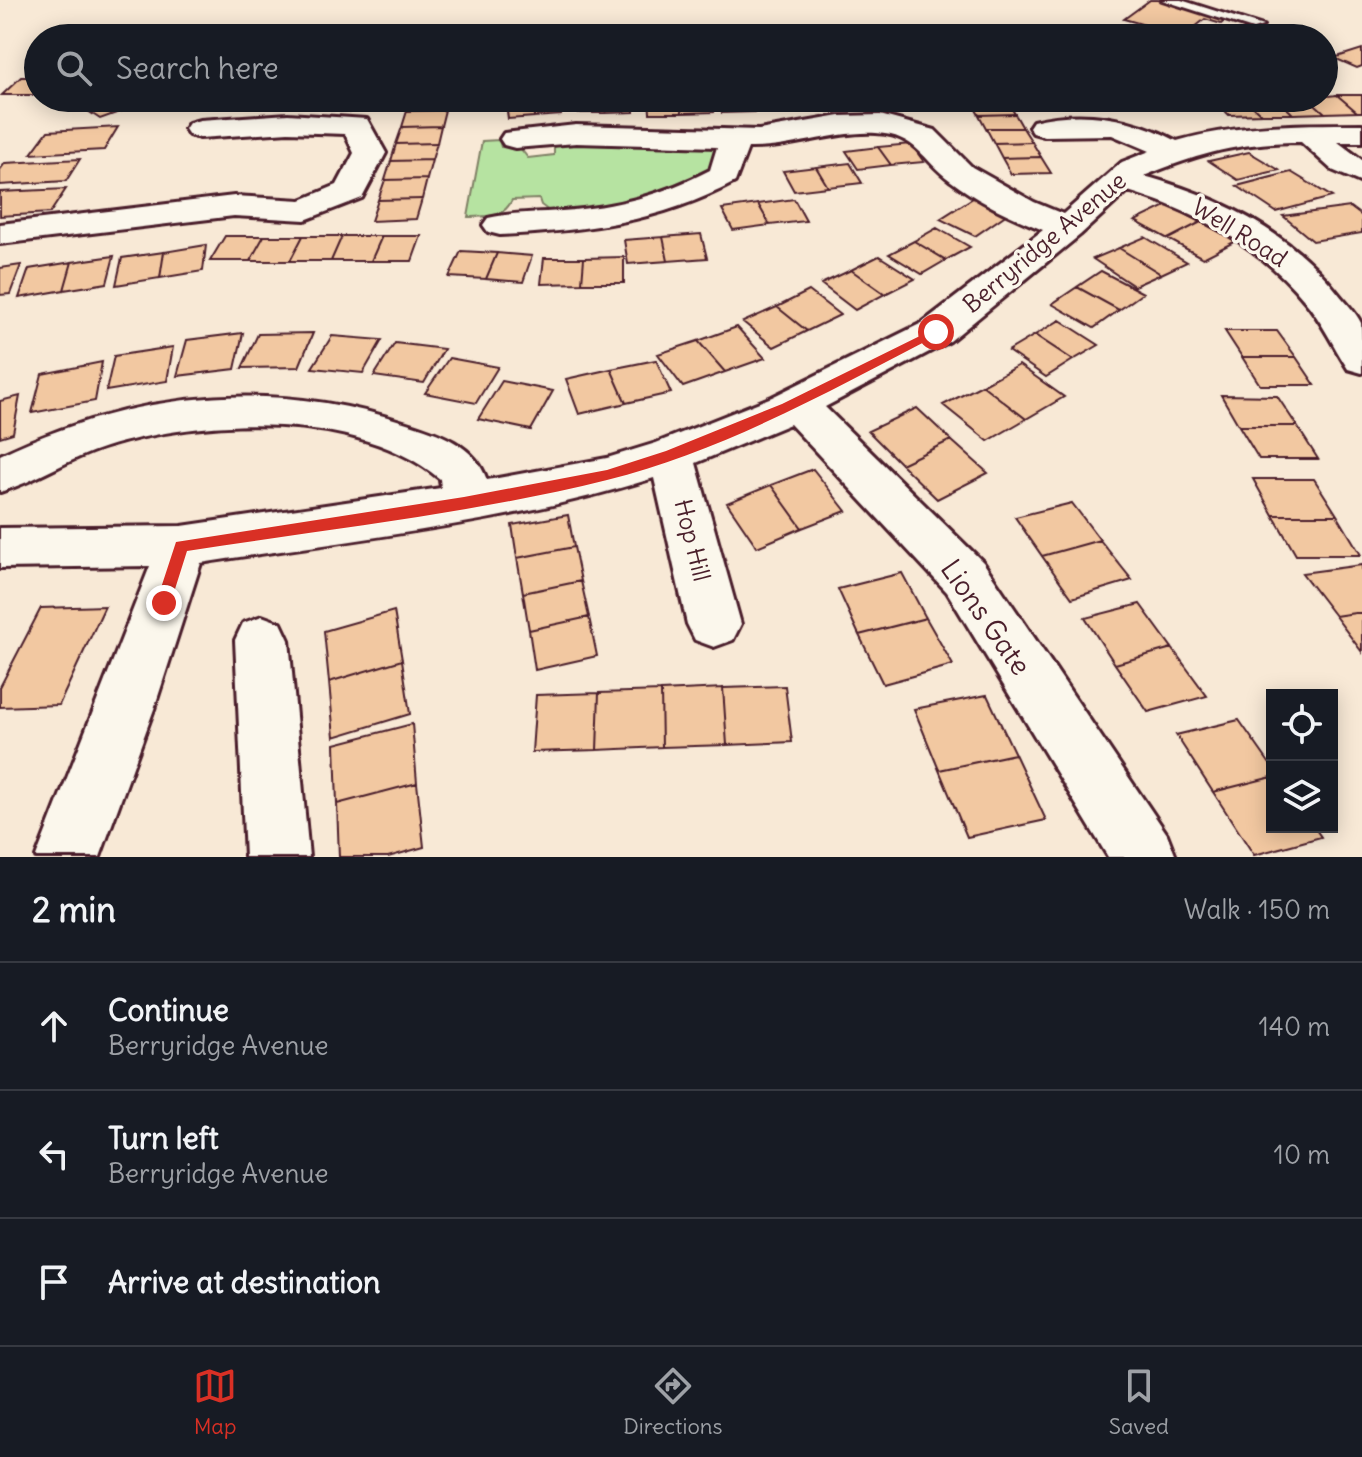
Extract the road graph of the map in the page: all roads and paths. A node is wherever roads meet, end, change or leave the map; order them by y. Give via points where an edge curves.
1 (1168, 0) edge
2 (1250, 24) edge
3 (1044, 127) dead end
4 (200, 129) dead end
5 (1362, 133) edge
6 (1311, 135) junction
7 (515, 139) dead end
8 (735, 139) junction
9 (1174, 152) junction
10 (1362, 173) edge
11 (1126, 174) junction
12 (500, 225) dead end
13 (1068, 228) junction
14 (0, 234) edge
15 (1362, 359) edge
16 (796, 403) junction
17 (671, 455) junction
18 (0, 475) edge
19 (464, 503) junction
20 (182, 546) junction
21 (0, 548) edge
22 (714, 624) dead end
23 (262, 640) dead end
24 (68, 857) edge
25 (277, 857) edge
26 (1144, 857) edge

1 - 2 lane
3 - 9 street via 1110,124 1132,129
4 - 14 street via 356,125 370,153 350,191 305,210 234,206
5 - 6 street
6 - 9 street via 1230,137
6 - 10 street
7 - 8 street via 576,134
8 - 12 street via 724,175 640,213
8 - 13 street via 840,125 900,128 924,136 961,174
9 - 11 street
11 - 13 street, Berryridge Avenue
11 - 15 street, Well Road via 1222,216 1261,240 1305,275 1347,329
13 - 16 street, Berryridge Avenue via 936,332
16 - 17 street, Berryridge Avenue
16 - 26 street, Lions Gate via 965,577
17 - 19 street, Berryridge Avenue via 607,475
17 - 22 street, Hop Hill
18 - 19 street via 94,434 169,419 295,412 393,433 429,447 460,469
19 - 20 street, Berryridge Avenue
20 - 21 street, Berryridge Avenue
20 - 24 street
23 - 25 street

